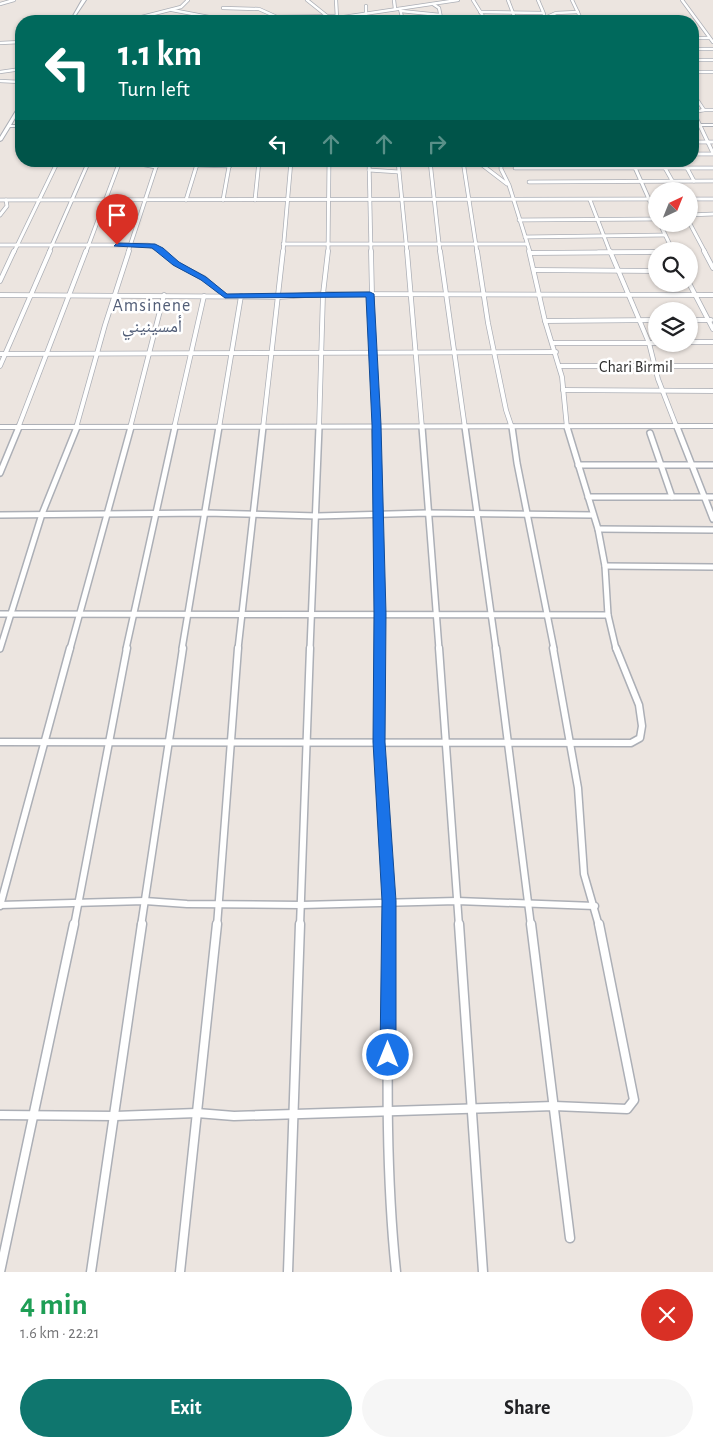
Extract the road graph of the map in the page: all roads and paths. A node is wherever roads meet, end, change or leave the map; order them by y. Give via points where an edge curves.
1 (14, 0) edge
2 (84, 0) edge
3 (188, 0) edge
4 (307, 0) edge
5 (336, 0) edge
6 (394, 0) edge
7 (458, 0) edge
8 (473, 0) edge
9 (508, 0) edge
10 (538, 0) edge
11 (572, 0) edge
12 (682, 0) edge
13 (0, 4) edge
14 (433, 4) junction
15 (366, 6) dead end
16 (223, 8) dead end
17 (395, 9) junction
18 (172, 10) junction
19 (386, 10) junction
20 (401, 10) junction
21 (480, 12) junction
22 (578, 12) junction
23 (514, 13) junction
24 (543, 13) joint
25 (366, 14) junction
26 (75, 15) edge
27 (151, 15) edge
28 (198, 15) edge
29 (275, 15) edge
30 (326, 15) edge
31 (337, 15) edge
32 (361, 15) edge
33 (379, 15) edge
34 (402, 15) edge
35 (440, 15) joint
36 (482, 15) edge
37 (553, 15) edge
38 (579, 15) edge
39 (693, 15) edge
40 (699, 24) edge
41 (699, 38) edge
42 (709, 38) junction
43 (15, 42) edge
44 (713, 42) edge
45 (0, 43) edge
46 (699, 49) edge
47 (713, 49) edge
48 (699, 60) edge
49 (713, 60) edge
50 (15, 71) edge
51 (0, 72) edge
52 (699, 72) edge
53 (712, 73) edge
54 (0, 81) edge
55 (15, 82) edge
56 (699, 102) edge
57 (699, 110) edge
58 (699, 110) edge
59 (704, 110) junction
60 (713, 110) edge
61 (15, 117) edge
62 (699, 125) edge
63 (713, 125) edge
64 (8, 126) junction
65 (15, 126) edge
66 (699, 127) edge
67 (0, 140) edge
68 (699, 142) edge
69 (708, 142) junction
70 (713, 142) edge
71 (699, 154) edge
72 (713, 154) edge
73 (55, 167) edge
74 (87, 167) edge
75 (118, 167) edge
76 (156, 167) edge
77 (197, 167) edge
78 (230, 167) edge
79 (258, 167) edge
80 (290, 167) edge
81 (329, 167) edge
82 (398, 167) edge
83 (431, 167) edge
84 (464, 167) edge
85 (485, 167) edge
86 (501, 167) edge
87 (515, 168) dead end
88 (581, 168) junction
89 (634, 168) junction
90 (666, 168) junction
91 (687, 168) junction
92 (713, 168) edge
93 (369, 170) joint
94 (399, 172) junction
95 (584, 181) junction
96 (640, 181) junction
97 (694, 181) junction
98 (713, 181) edge
99 (529, 182) dead end
100 (673, 182) junction
101 (509, 185) junction
102 (648, 197) edge
103 (648, 199) edge
104 (698, 199) edge
105 (0, 200) edge
106 (6, 200) junction
107 (38, 200) junction
108 (105, 200) junction
109 (145, 200) junction
110 (186, 200) junction
111 (223, 200) junction
112 (248, 200) junction
113 (255, 200) junction
114 (370, 200) junction
115 (402, 200) junction
116 (435, 200) junction
117 (469, 200) junction
118 (514, 200) junction
119 (590, 200) junction
120 (713, 200) edge
121 (70, 201) junction
122 (287, 201) junction
123 (330, 201) junction
124 (713, 214) edge
125 (0, 215) edge
126 (698, 215) edge
127 (598, 219) junction
128 (648, 219) edge
129 (519, 220) junction
130 (664, 232) edge
131 (694, 232) edge
132 (604, 235) junction
133 (665, 235) junction
134 (525, 237) junction
135 (668, 242) edge
136 (329, 243) junction
137 (477, 243) junction
138 (283, 244) junction
139 (370, 244) junction
140 (405, 244) junction
141 (439, 244) junction
142 (527, 244) junction
143 (0, 245) edge
144 (18, 245) junction
145 (53, 245) junction
146 (88, 245) junction
147 (131, 245) junction
148 (610, 252) junction
149 (648, 252) edge
150 (530, 253) junction
151 (713, 268) edge
152 (535, 270) junction
153 (617, 270) junction
154 (648, 271) edge
155 (0, 281) edge
156 (693, 292) edge
157 (322, 294) junction
158 (370, 294) junction
159 (0, 295) edge
160 (164, 295) junction
161 (409, 295) junction
162 (627, 295) junction
163 (694, 295) junction
164 (713, 295) edge
165 (31, 296) junction
166 (69, 296) junction
167 (204, 296) junction
168 (225, 296) junction
169 (241, 296) junction
170 (446, 296) junction
171 (486, 296) junction
172 (540, 296) junction
173 (115, 297) junction
174 (279, 297) junction
175 (638, 320) junction
176 (648, 320) edge
177 (698, 320) edge
178 (711, 320) edge
179 (545, 321) junction
180 (713, 329) edge
181 (648, 341) edge
182 (553, 342) junction
183 (698, 342) edge
184 (713, 342) edge
185 (648, 343) edge
186 (321, 352) junction
187 (372, 352) junction
188 (414, 352) junction
189 (454, 352) junction
190 (494, 352) junction
191 (556, 352) junction
192 (651, 352) edge
193 (232, 353) junction
194 (272, 353) junction
195 (0, 354) edge
196 (6, 354) junction
197 (48, 354) junction
198 (97, 354) junction
199 (150, 354) junction
200 (192, 354) junction
201 (0, 366) edge
202 (559, 366) junction
203 (654, 366) junction
204 (713, 366) edge
205 (562, 390) junction
206 (663, 390) junction
207 (713, 391) edge
208 (376, 425) junction
209 (421, 425) junction
210 (320, 426) junction
211 (465, 426) junction
212 (512, 426) junction
213 (566, 426) junction
214 (679, 426) junction
215 (713, 426) edge
216 (0, 427) edge
217 (130, 427) junction
218 (177, 427) junction
219 (220, 427) junction
220 (264, 427) junction
221 (19, 428) junction
222 (77, 428) junction
223 (650, 433) dead end
224 (578, 465) junction
225 (661, 465) junction
226 (692, 465) junction
227 (713, 465) edge
228 (0, 473) edge
229 (588, 497) junction
230 (672, 497) junction
231 (705, 497) junction
232 (713, 497) edge
233 (206, 513) junction
234 (427, 513) junction
235 (478, 513) junction
236 (42, 514) junction
237 (105, 514) junction
238 (154, 514) junction
239 (254, 514) junction
240 (527, 514) junction
241 (378, 515) junction
242 (593, 515) junction
243 (0, 516) edge
244 (318, 516) junction
245 (713, 518) edge
246 (598, 530) junction
247 (713, 530) edge
248 (605, 566) junction
249 (713, 567) edge
250 (312, 613) junction
251 (0, 614) edge
252 (11, 614) junction
253 (78, 614) junction
254 (134, 614) junction
255 (380, 614) junction
256 (436, 614) junction
257 (492, 615) junction
258 (608, 615) junction
259 (188, 616) junction
260 (240, 616) junction
261 (548, 617) junction
262 (0, 649) edge
263 (109, 741) junction
264 (167, 741) junction
265 (0, 742) edge
266 (230, 742) junction
267 (379, 742) junction
268 (43, 743) junction
269 (307, 743) junction
270 (447, 743) junction
271 (570, 743) junction
272 (508, 744) junction
273 (145, 901) junction
274 (389, 901) junction
275 (457, 901) junction
276 (79, 902) junction
277 (528, 902) junction
278 (301, 904) junction
279 (0, 905) edge
280 (219, 905) junction
281 (595, 906) junction
282 (554, 1106) junction
283 (473, 1108) junction
284 (197, 1113) junction
285 (387, 1113) junction
286 (0, 1115) edge
287 (293, 1115) junction
288 (33, 1116) junction
289 (115, 1116) junction
290 (570, 1238) dead end
291 (0, 1272) edge
292 (91, 1272) edge
293 (180, 1272) edge
294 (288, 1272) edge
295 (396, 1272) edge
296 (483, 1272) edge

1 - 13 street
2 - 26 street
3 - 18 street
4 - 30 street
5 - 31 street
6 - 17 street
7 - 14 street
8 - 21 street
9 - 23 street
10 - 24 street
11 - 22 street
12 - 39 street
14 - 20 street
14 - 35 street via 439,8
15 - 25 street
16 - 29 street via 253,8
17 - 19 street
17 - 20 street
18 - 27 street
18 - 28 street
19 - 25 street
19 - 33 street
20 - 34 street
20 - 35 street
21 - 23 street
21 - 36 street
22 - 37 street
22 - 38 street
23 - 24 street
25 - 32 street
40 - 42 street
41 - 42 street
42 - 44 street
43 - 45 street
46 - 47 street
48 - 49 street
50 - 51 street
52 - 53 street
54 - 55 street
56 - 59 street
57 - 59 street
58 - 59 street
59 - 60 street
61 - 64 street
62 - 63 street
64 - 65 street
64 - 67 street
66 - 69 street
68 - 69 street
69 - 70 street
69 - 72 street
71 - 72 street
73 - 107 street
74 - 121 street
75 - 108 street
76 - 109 street
77 - 110 street
78 - 111 street
79 - 113 street
80 - 122 street
81 - 123 street
82 - 94 street
83 - 116 street
84 - 117 street
85 - 101 street
86 - 101 street
87 - 88 street
88 - 89 street
88 - 95 street
89 - 90 street
89 - 96 street
90 - 91 street
90 - 100 street
91 - 92 street
91 - 97 street
93 - 94 street
93 - 114 street
94 - 115 street
95 - 96 street
95 - 99 street
96 - 100 street
96 - 102 street
97 - 98 street
97 - 100 street
101 - 118 street
103 - 119 street
104 - 120 street
105 - 106 street
106 - 107 street
106 - 125 street via 7,206
107 - 121 street
107 - 144 street
108 - 109 street
108 - 121 street
108 - 146 street
109 - 110 street
109 - 147 street
110 - 111 street
111 - 112 street
112 - 113 street
112 - 122 street
113 - 122 street
114 - 115 street
114 - 123 street
114 - 139 street
115 - 116 street
115 - 140 street
116 - 117 street
116 - 141 street
117 - 118 street
117 - 137 street
118 - 119 street
118 - 129 street
119 - 127 street
121 - 145 street
122 - 123 street
122 - 138 street
123 - 136 street
124 - 126 street
127 - 128 street
127 - 129 street
127 - 132 street
129 - 134 street
130 - 133 street
131 - 151 street
132 - 133 street
132 - 134 street
132 - 148 street
133 - 135 street
134 - 142 street
136 - 138 street
136 - 139 street
136 - 157 street
137 - 141 street
137 - 142 street
137 - 171 street
138 - 174 street
139 - 140 street
139 - 158 street
140 - 141 street
140 - 161 street
141 - 170 street
142 - 150 street
143 - 144 street
144 - 145 street
144 - 155 street
145 - 146 street
145 - 165 street
146 - 147 street
146 - 166 street
147 - 168 street via 148,245 160,250 176,264 204,278
147 - 173 street
148 - 149 street
148 - 150 street
148 - 153 street
150 - 152 street
152 - 153 street
152 - 172 street
153 - 154 street
153 - 162 street
156 - 163 street
157 - 158 street
157 - 174 street
157 - 186 street
158 - 161 street
158 - 187 street
159 - 165 street
160 - 167 street
160 - 173 street
160 - 199 street
161 - 170 street
161 - 188 street
162 - 163 street
162 - 172 street
162 - 175 street
163 - 164 street
163 - 178 street
165 - 166 street
165 - 196 street
166 - 173 street
166 - 197 street
167 - 168 street
167 - 200 street
168 - 169 street
169 - 174 street
169 - 193 street
170 - 171 street
170 - 189 street
171 - 172 street
171 - 190 street
172 - 179 street
173 - 198 street
174 - 194 street
175 - 176 street
175 - 179 street
175 - 181 street
177 - 178 street
178 - 180 street
179 - 182 street
182 - 185 street
182 - 191 street
183 - 184 street
186 - 187 street
186 - 194 street
186 - 210 street
187 - 188 street
187 - 208 street
188 - 189 street
188 - 209 street
189 - 190 street
189 - 211 street
190 - 191 street
190 - 212 street
191 - 202 street
192 - 203 street
193 - 194 street
193 - 200 street
193 - 219 street
194 - 220 street
195 - 196 street
196 - 197 street
196 - 201 street
197 - 198 street
197 - 221 street
198 - 199 street
198 - 222 street
199 - 200 street
199 - 217 street
200 - 218 street
202 - 203 street, Chari Birmil
202 - 205 street
203 - 204 street, Chari Birmil
203 - 206 street
205 - 206 street
205 - 213 street
206 - 207 street
206 - 214 street
208 - 209 street
208 - 210 street
208 - 241 street
209 - 211 street
209 - 234 street
210 - 220 street
210 - 244 street
211 - 212 street
211 - 235 street
212 - 213 street
212 - 240 street
213 - 214 street
213 - 224 street
214 - 215 street
214 - 226 street
216 - 221 street
217 - 218 street
217 - 222 street
217 - 237 street
218 - 219 street
218 - 238 street
219 - 220 street
219 - 233 street
220 - 239 street
221 - 222 street
221 - 228 street
222 - 236 street
223 - 225 street
224 - 225 street
224 - 229 street
225 - 226 street
225 - 230 street
226 - 227 street
226 - 231 street
229 - 230 street
229 - 242 street
230 - 231 street
231 - 232 street
231 - 245 street
233 - 238 street
233 - 239 street
233 - 259 street
234 - 235 street
234 - 241 street
234 - 256 street
235 - 240 street
235 - 257 street
236 - 237 street
236 - 243 street
236 - 252 street
237 - 238 street
237 - 253 street
238 - 254 street
239 - 244 street
239 - 260 street
240 - 242 street
240 - 261 street
241 - 244 street
241 - 255 street
242 - 246 street
244 - 250 street
246 - 247 street
246 - 248 street
248 - 249 street
248 - 258 street
250 - 255 street
250 - 260 street
250 - 269 street
251 - 252 street
252 - 253 street
252 - 262 street
253 - 254 street
253 - 268 street
254 - 259 street
254 - 263 street
255 - 256 street
255 - 267 street
256 - 257 street
256 - 270 street
257 - 261 street
257 - 272 street
258 - 261 street
258 - 271 street via 618,654 639,702 640,738 631,743
259 - 260 street
259 - 264 street
260 - 266 street
261 - 271 street
263 - 264 street
263 - 268 street
263 - 276 street
264 - 266 street
264 - 273 street
265 - 268 street
266 - 269 street
266 - 280 street
267 - 269 street
267 - 270 street
267 - 274 street
268 - 279 street
269 - 278 street
270 - 272 street
270 - 275 street
271 - 272 street
271 - 281 street via 578,788 584,874
272 - 277 street
273 - 276 street
273 - 280 street
273 - 289 street
274 - 275 street
274 - 278 street
274 - 285 street
275 - 277 street
275 - 283 street
276 - 279 street
276 - 288 street
277 - 281 street
277 - 282 street
278 - 280 street
278 - 287 street
280 - 284 street
281 - 282 street via 634,1100 627,1109
282 - 283 street
282 - 290 street
283 - 285 street
283 - 296 street
284 - 287 street
284 - 289 street
284 - 293 street
285 - 287 street
285 - 295 street
286 - 288 street
287 - 294 street
288 - 289 street
288 - 291 street
289 - 292 street

